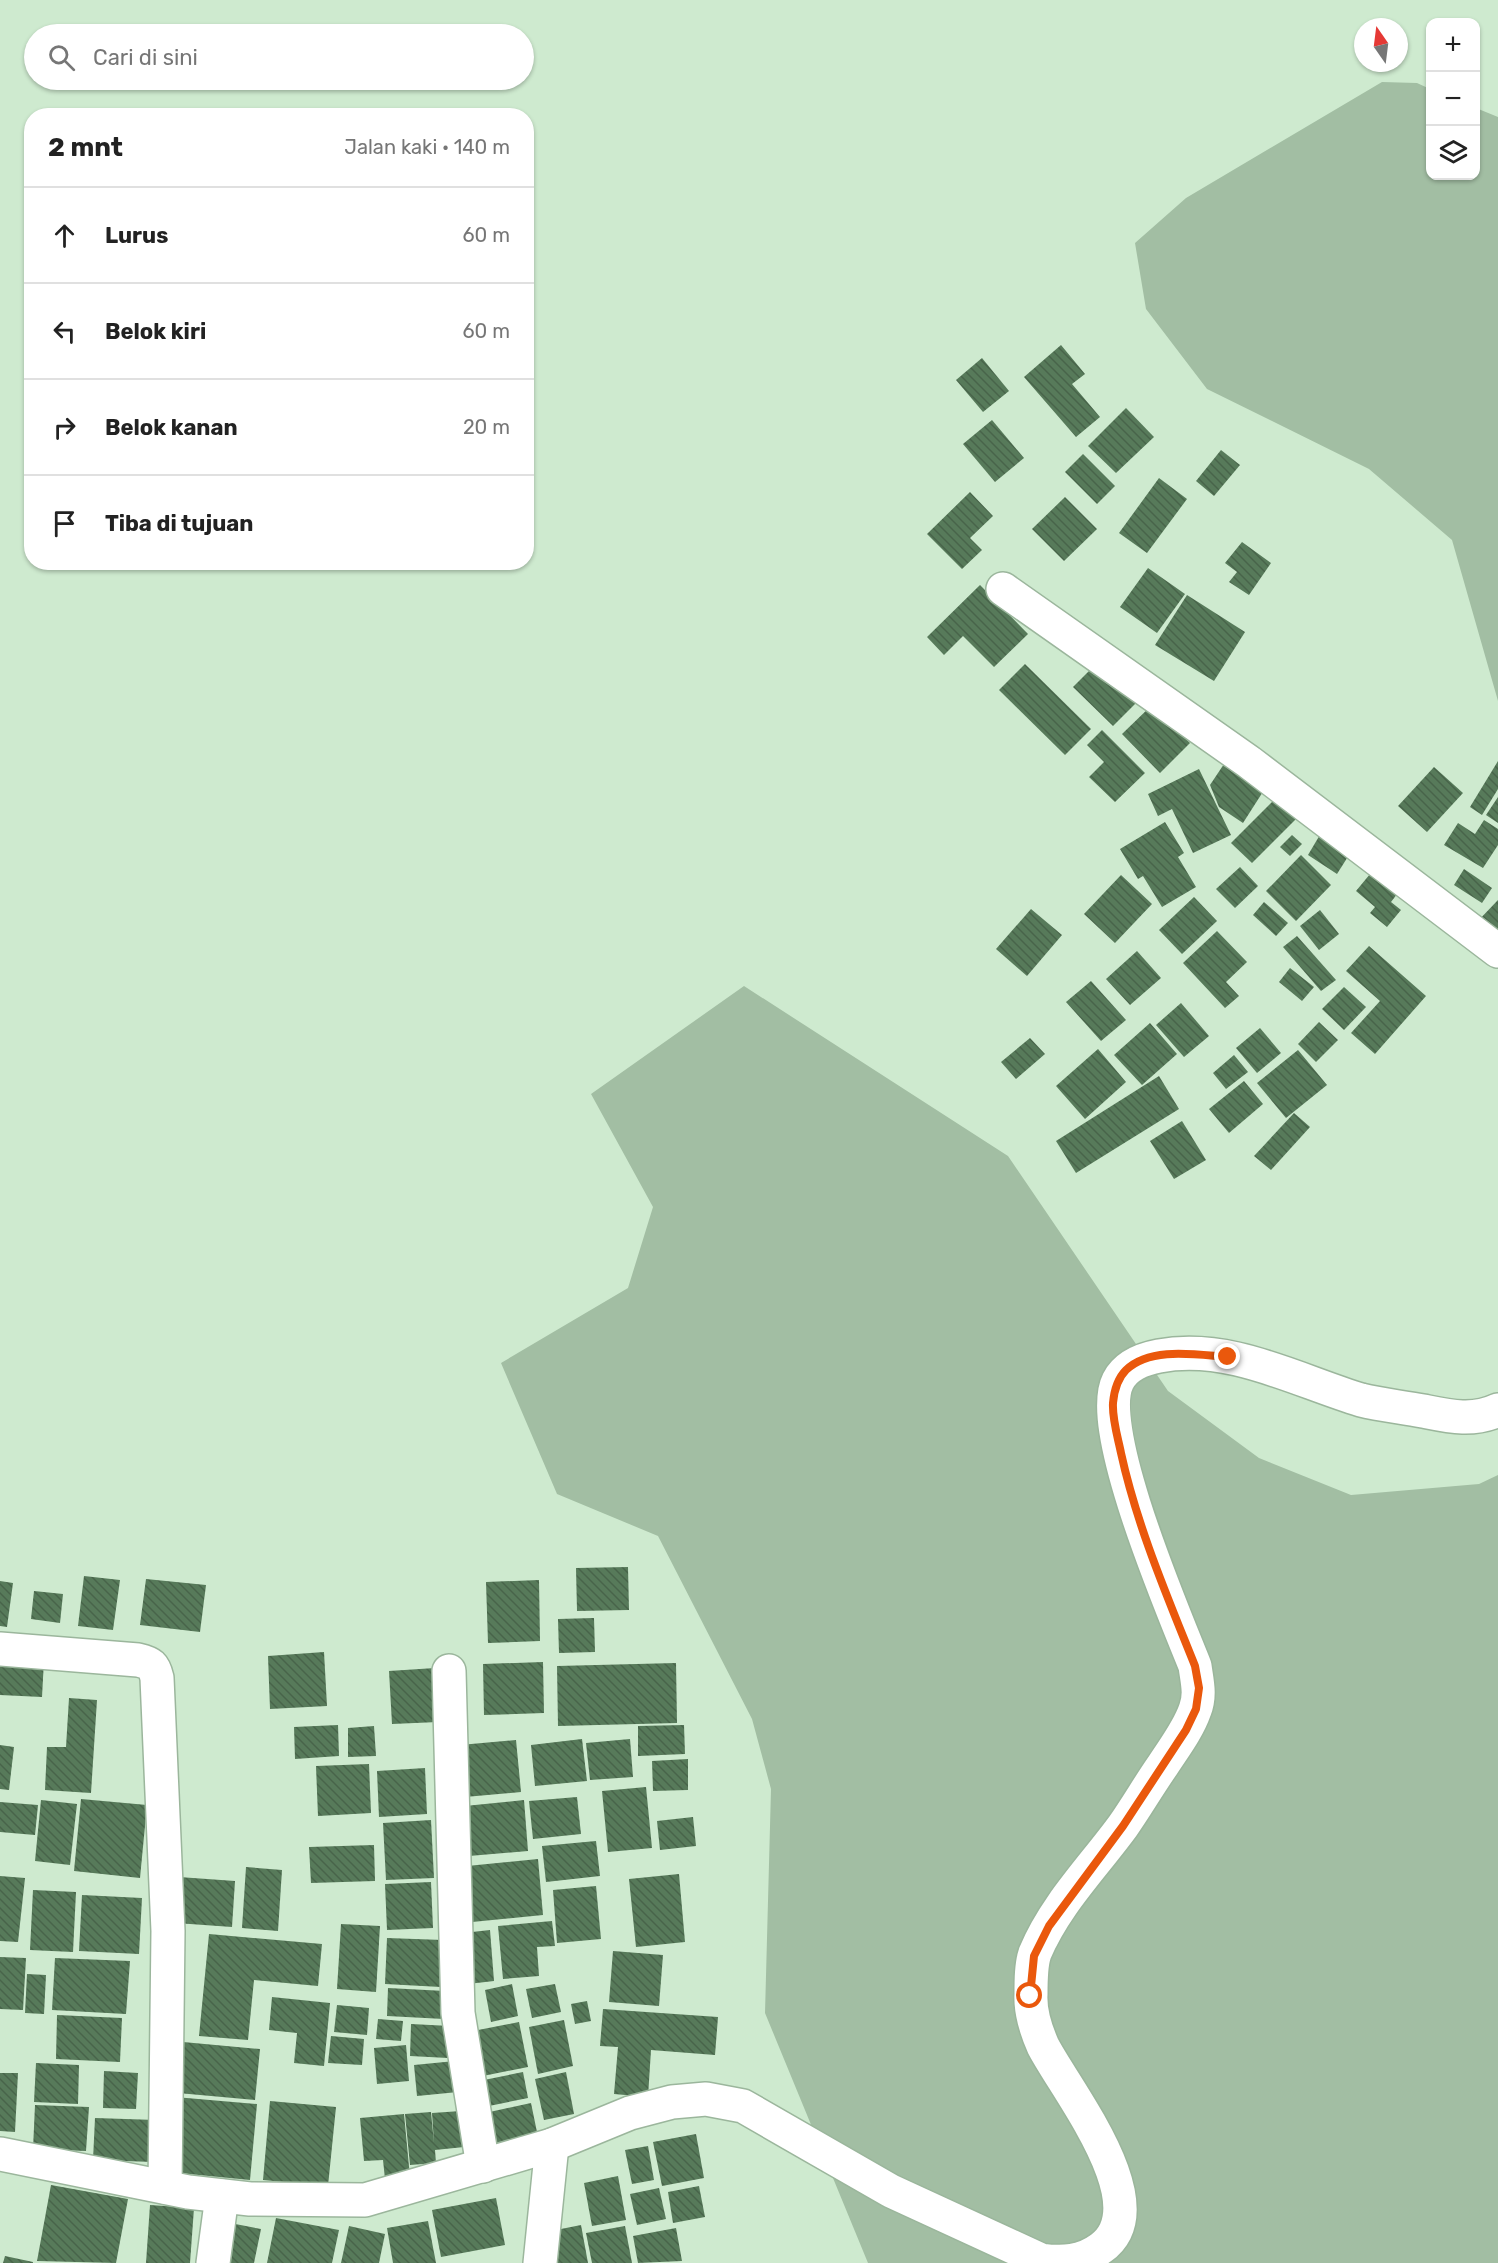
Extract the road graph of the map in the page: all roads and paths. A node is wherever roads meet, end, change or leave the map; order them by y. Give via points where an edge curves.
1 (1003, 589) dead end
2 (1498, 951) edge
3 (1498, 1410) edge
4 (0, 1649) edge
5 (449, 1671) dead end
6 (552, 2145) junction
7 (0, 2154) edge
8 (483, 2166) junction
9 (165, 2187) junction
10 (222, 2196) junction
11 (213, 2263) edge
12 (540, 2263) edge

1 - 2 street via 1249,762
3 - 6 street via 1463,1419 1362,1400 1285,1372 1228,1357 1176,1353 1146,1359 1127,1369 1118,1382 1113,1404 1126,1473 1139,1520 1195,1666 1199,1688 1196,1709 1186,1730 1123,1826 1049,1926 1034,1956 1030,1996 1034,2022 1044,2047 1087,2115 1116,2190 1120,2213 1111,2241 1091,2256 1065,2263 1041,2260 891,2191 743,2106 705,2099 672,2102 630,2113
4 - 9 street via 138,1660 155,1667 168,1931
5 - 8 street via 458,2013
6 - 8 street
6 - 12 street
7 - 9 street
8 - 10 street via 365,2200
9 - 10 street
10 - 11 street

